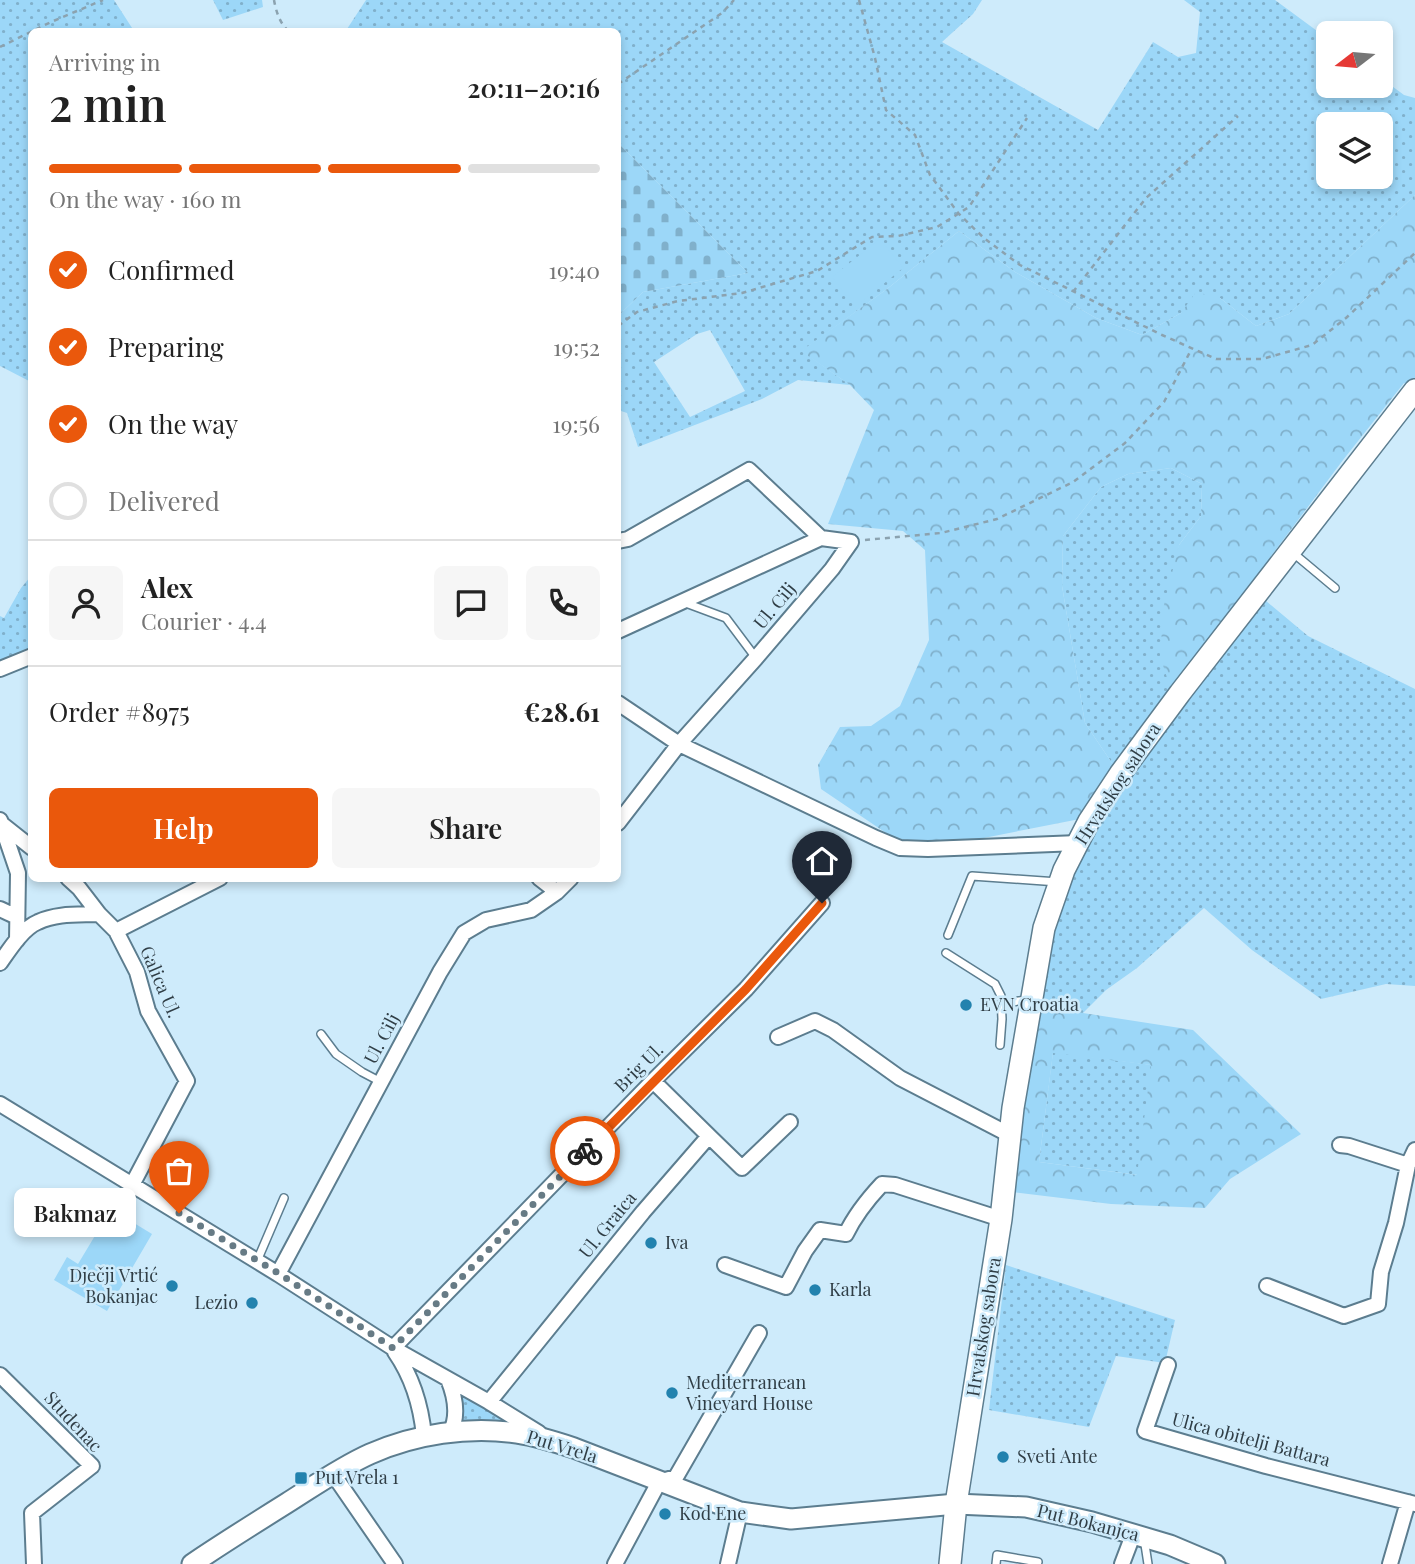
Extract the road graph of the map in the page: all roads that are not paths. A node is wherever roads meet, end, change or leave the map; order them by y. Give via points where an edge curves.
1 (1415, 390) edge
2 (821, 538) junction
3 (621, 540) edge
4 (1291, 551) junction
5 (1335, 588) dead end
6 (683, 602) junction
7 (621, 630) edge
8 (28, 658) edge
9 (756, 659) junction
10 (0, 669) edge
11 (621, 705) edge
12 (679, 744) junction
13 (621, 819) edge
14 (1, 821) edge
15 (1078, 843) junction
16 (28, 845) edge
17 (72, 882) edge
18 (212, 882) edge
19 (544, 882) edge
20 (567, 882) edge
21 (1060, 882) junction
22 (557, 892) junction
23 (822, 903) dead end
24 (0, 909) edge
25 (99, 914) junction
26 (18, 917) junction
27 (116, 931) junction
28 (948, 935) dead end
29 (18, 940) junction
30 (946, 953) dead end
31 (0, 963) edge
32 (1032, 1000) junction
33 (1001, 1003) junction
34 (321, 1034) dead end
35 (778, 1037) dead end
36 (1000, 1045) dead end
37 (653, 1081) junction
38 (381, 1082) junction
39 (0, 1104) edge
40 (20, 1117) junction
41 (0, 1121) edge
42 (790, 1122) dead end
43 (1010, 1135) junction
44 (709, 1136) junction
45 (1340, 1145) dead end
46 (1415, 1150) edge
47 (1408, 1165) junction
48 (132, 1185) junction
49 (285, 1198) dead end
50 (1001, 1219) junction
51 (257, 1261) junction
52 (725, 1265) dead end
53 (278, 1273) junction
54 (1267, 1286) dead end
55 (758, 1333) dead end
56 (393, 1348) junction
57 (1168, 1365) dead end
58 (0, 1375) edge
59 (449, 1379) junction
60 (489, 1402) junction
61 (450, 1433) junction
62 (424, 1436) junction
63 (552, 1441) junction
64 (333, 1474) junction
65 (659, 1482) junction
66 (1412, 1503) edge
67 (956, 1504) junction
68 (740, 1512) junction
69 (1139, 1536) junction
70 (1038, 1562) dead end
71 (392, 1563) edge
72 (34, 1564) edge
73 (192, 1564) edge
74 (615, 1564) edge
75 (729, 1564) edge
76 (950, 1564) edge
77 (996, 1564) edge
78 (1122, 1564) edge
79 (1148, 1564) edge
80 (1215, 1564) edge
81 (1390, 1564) edge

1 - 4 main road, Hrvatskog sabora
2 - 3 street via 749,470
2 - 6 street
2 - 9 street, Ul. Cilj via 851,542
4 - 5 lane
4 - 15 main road, Hrvatskog sabora via 1120,774
6 - 7 street
6 - 9 lane via 726,618
8 - 10 street
9 - 12 street, Ul. Cilj
11 - 12 street
12 - 13 street, Ul. Cilj
12 - 15 street via 900,848
14 - 16 street
14 - 26 street via 18,873
15 - 21 main road, Hrvatskog sabora
17 - 25 street, Galica Ul.
18 - 27 street
19 - 22 street
20 - 22 street, Ul. Cilj
21 - 28 lane via 972,876
21 - 32 main road, Hrvatskog sabora via 1044,928
22 - 38 street, Ul. Cilj via 530,910 486,920 464,933
23 - 37 street, Brig Ul. via 746,989
24 - 26 street
25 - 27 street, Galica Ul.
25 - 29 street via 63,915 36,922
26 - 29 street
27 - 48 street, Galica Ul. via 137,972 148,1011 187,1081
29 - 31 street
30 - 33 lane via 995,984
32 - 33 lane
32 - 43 main road, Hrvatskog sabora
33 - 36 lane
34 - 38 lane via 336,1054
35 - 43 street via 815,1021 900,1078
37 - 44 street
37 - 56 street, Brig Ul.
38 - 53 street, Ul. Cilj
39 - 40 street
40 - 41 street
40 - 48 street
42 - 44 street via 742,1168
43 - 50 main road, Hrvatskog sabora
44 - 60 street, Ul. Graica
45 - 47 street
46 - 47 street
47 - 54 street via 1381,1272 1378,1304 1345,1316
48 - 51 street
49 - 51 lane
50 - 52 street via 882,1184 846,1234 820,1230 786,1287
50 - 67 main road, Hrvatskog sabora
51 - 53 street
53 - 56 street
55 - 65 street via 676,1477
56 - 59 street
56 - 62 street via 414,1387
57 - 66 street, Ulica obitelji Battara via 1145,1431
58 - 72 street, Studenac via 92,1466 32,1513
59 - 60 street
59 - 61 street via 456,1415
60 - 63 street
61 - 62 main road, Put Vrela
61 - 63 main road, Put Vrela via 517,1433
62 - 64 main road, Put Vrela via 370,1454
63 - 65 main road, Put Vrela
64 - 71 street
64 - 73 main road, Put Vrela
65 - 68 main road, Put Vrela
65 - 74 street
66 - 81 street
67 - 68 main road, Put Vrela via 791,1519
67 - 69 main road, Put Bokanjca via 1026,1507
67 - 76 main road, Hrvatskog sabora
68 - 75 street
69 - 78 street
69 - 79 lane
69 - 80 main road, Put Bokanjca
70 - 77 lane via 997,1555

